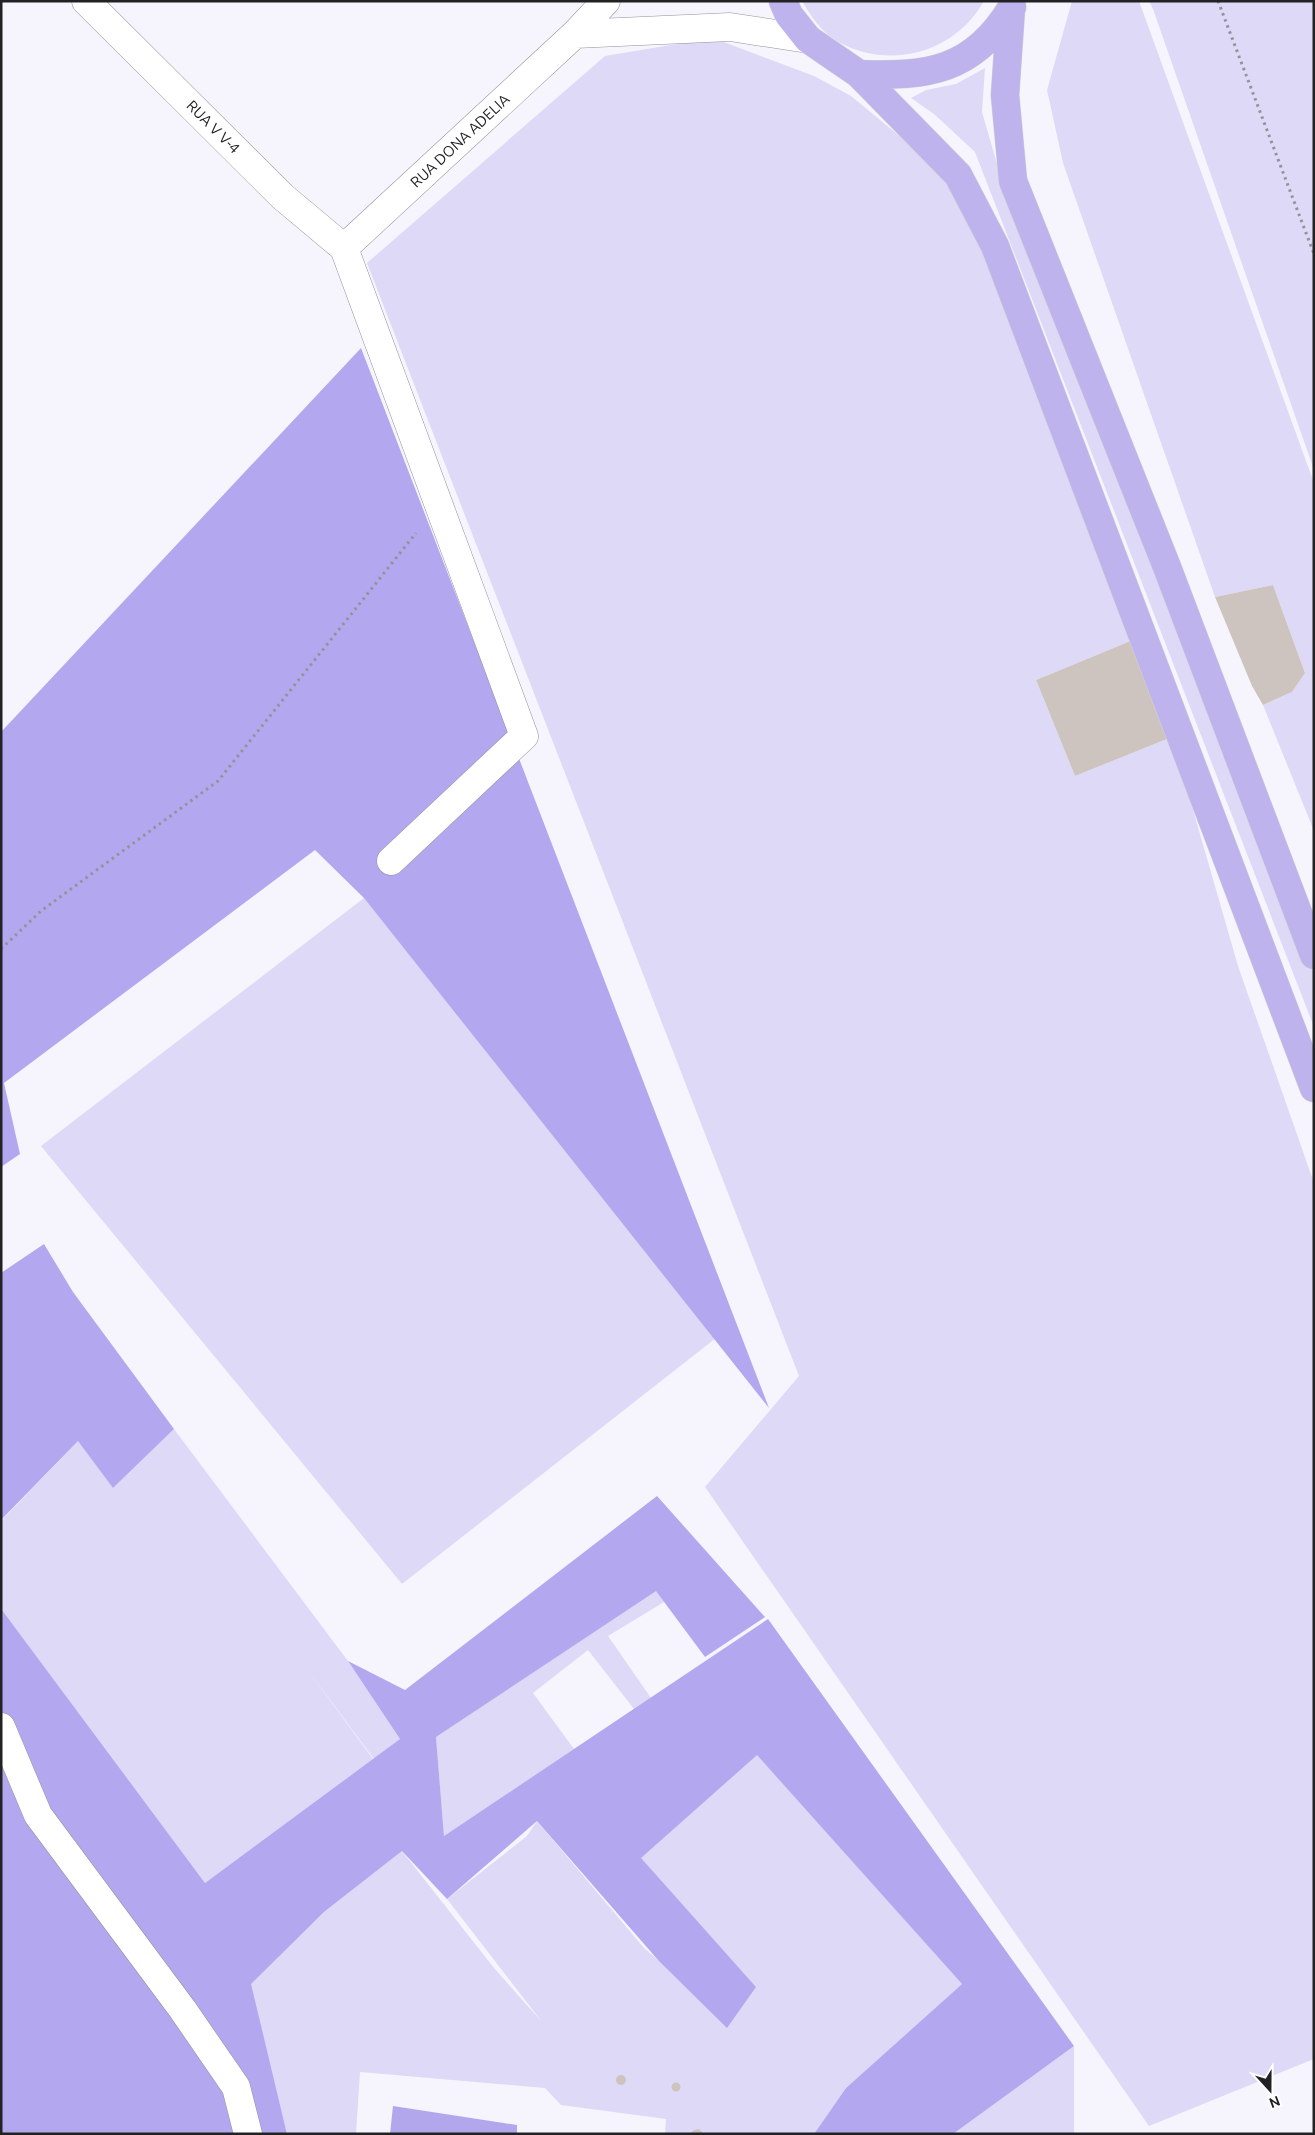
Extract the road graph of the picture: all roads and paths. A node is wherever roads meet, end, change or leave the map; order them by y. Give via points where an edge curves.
1 (86, 1) edge
2 (115, 1) edge
3 (606, 1) edge
4 (782, 1) edge
5 (1218, 1) edge
6 (1013, 5) edge
7 (114, 28) junction
8 (575, 34) junction
9 (808, 39) junction
10 (859, 74) junction
11 (344, 248) junction
12 (1314, 254) edge
13 (438, 505) junction
14 (391, 861) dead end
15 (1, 949) edge
16 (1314, 955) edge
17 (1314, 1088) edge
18 (1, 1727) edge
19 (248, 2134) edge

1 - 7 street, RUA V V-4
2 - 7 street
3 - 8 street
4 - 9 main road
5 - 12 path
6 - 10 main road via 985,42 948,66 905,76
6 - 16 main road via 1005,95 1012,181 1167,567
7 - 11 street, RUA V V-4 via 283,196
8 - 9 street via 730,27
8 - 11 street, RUA DONA ADELIA
9 - 10 main road
10 - 17 main road via 958,175 995,246
11 - 13 street
13 - 14 street via 524,736
13 - 15 path via 218,781 41,911
18 - 19 street via 38,1815 236,2087

